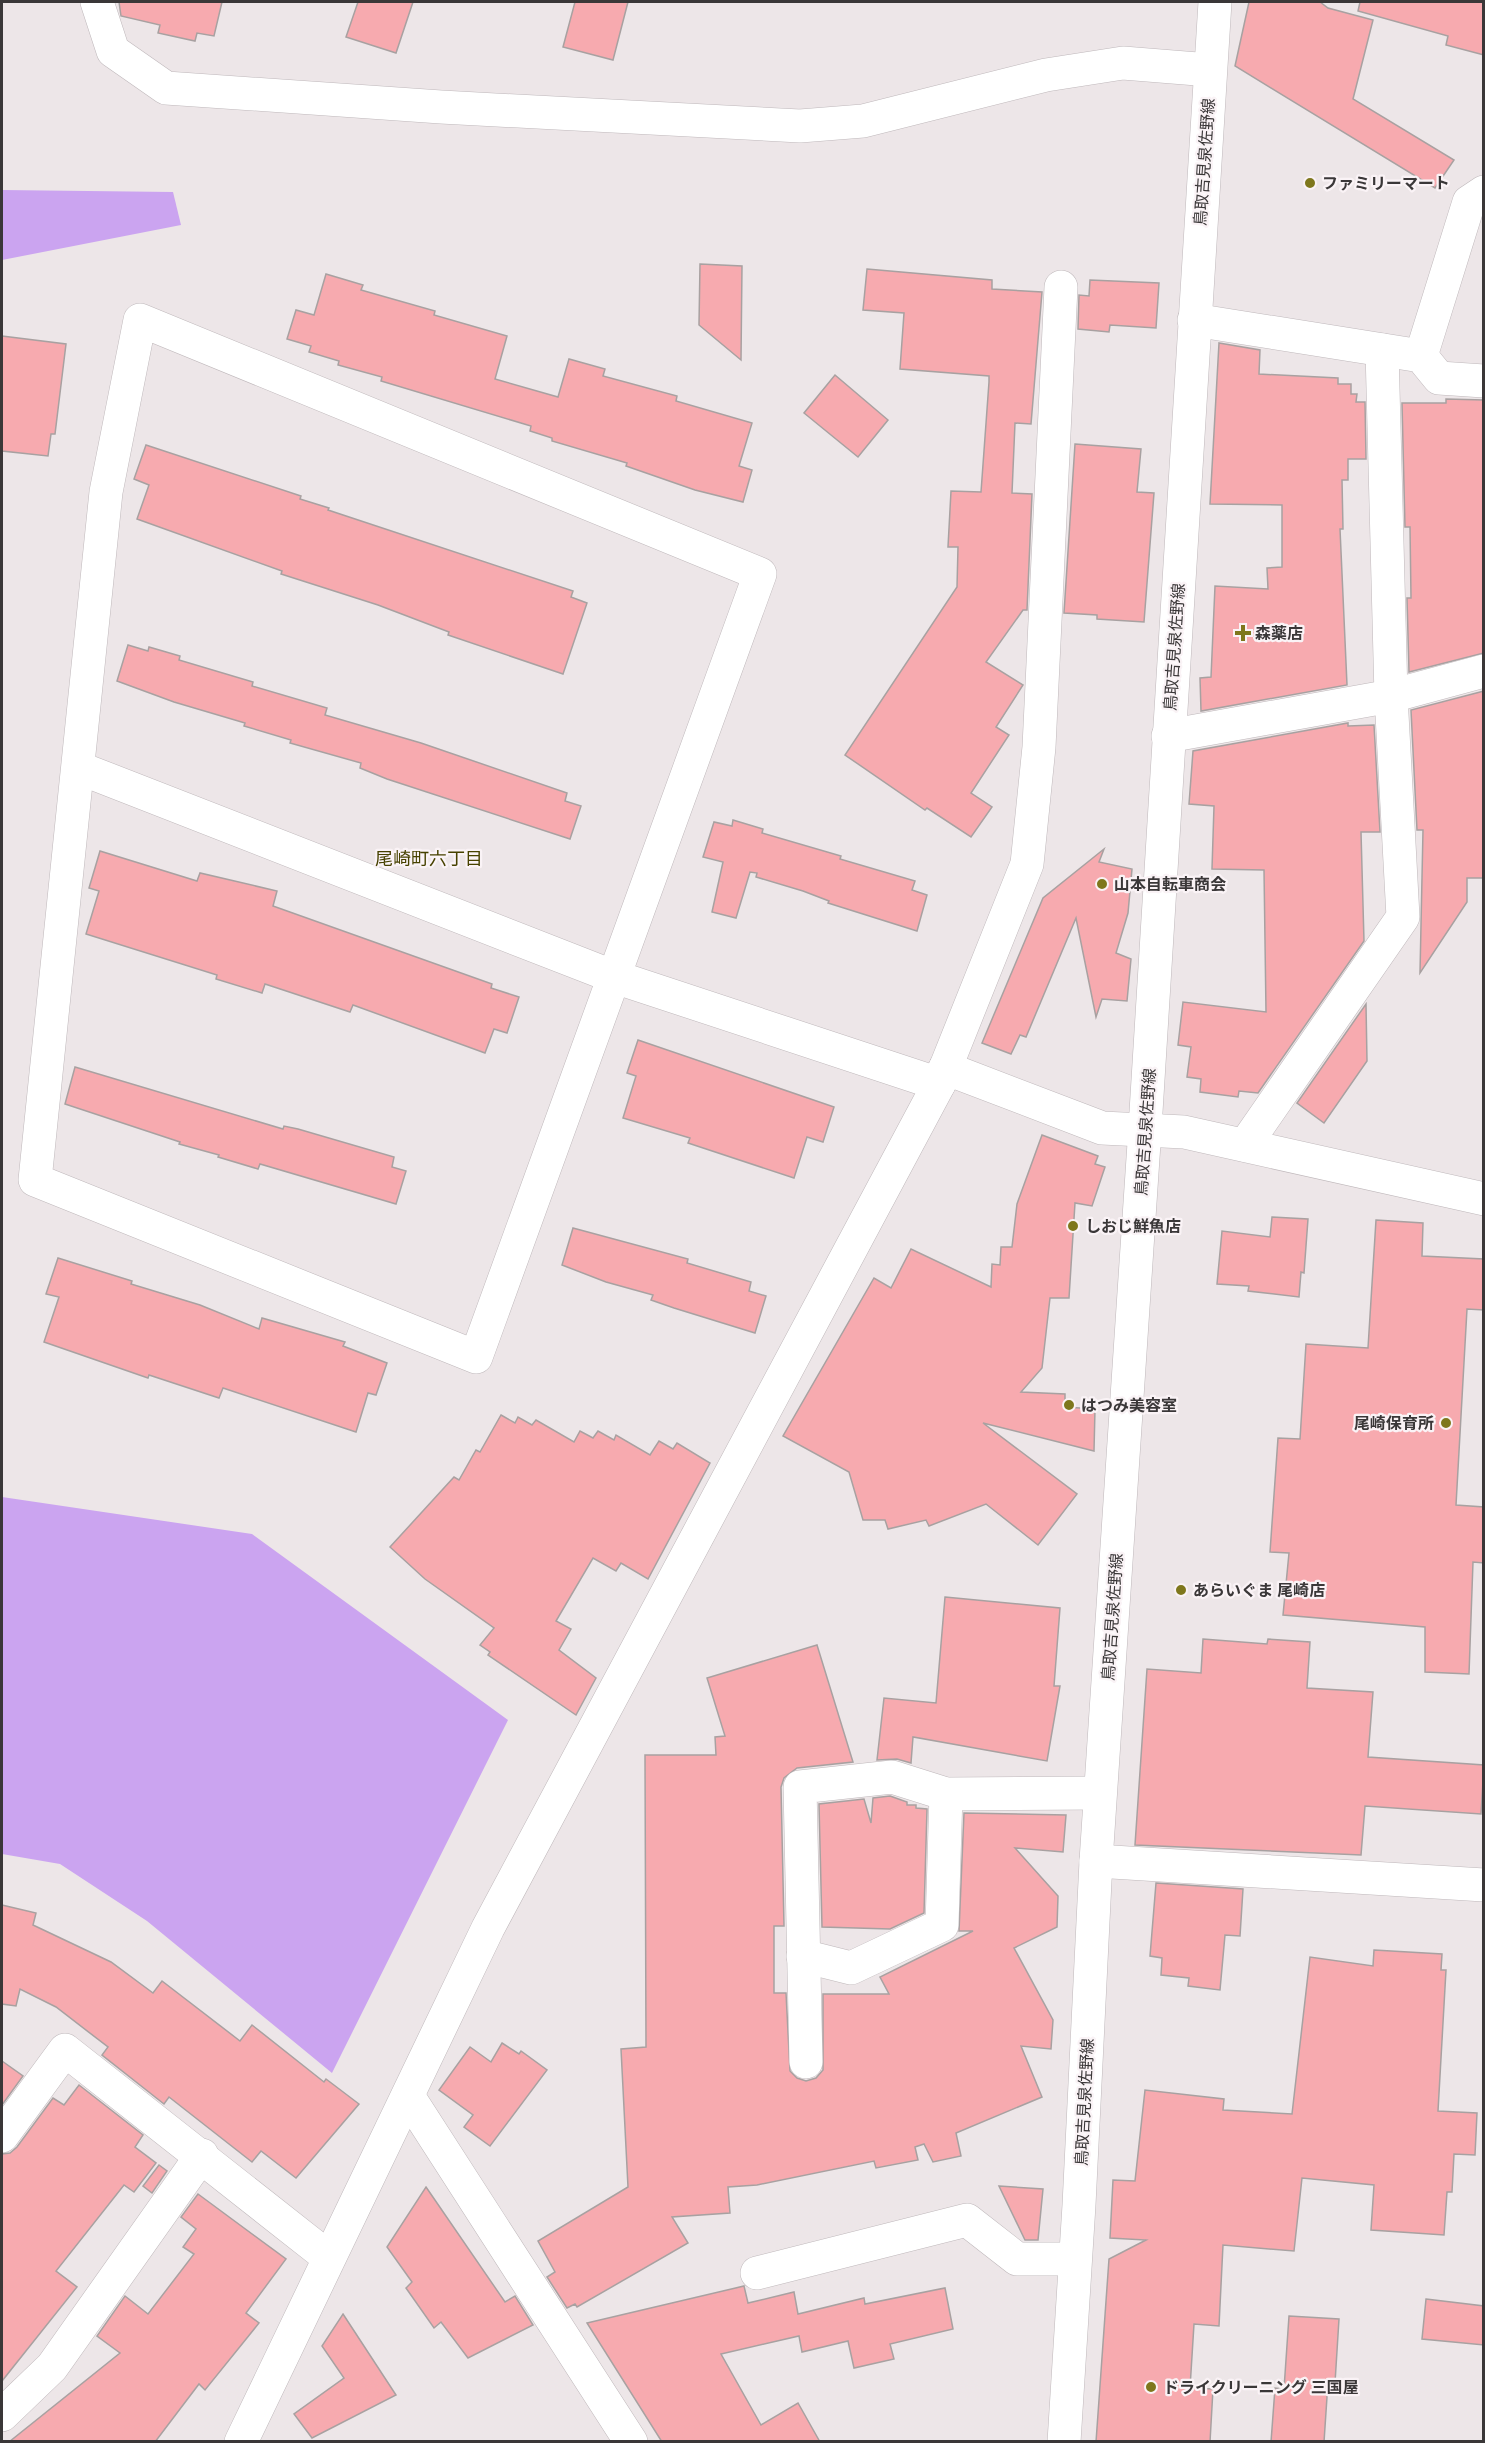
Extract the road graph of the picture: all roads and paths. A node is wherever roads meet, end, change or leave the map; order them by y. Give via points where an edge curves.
1 (97, 2) edge
2 (1215, 2) edge
3 (1210, 70) junction
4 (1484, 192) edge
5 (1061, 287) dead end
6 (1194, 320) junction
7 (1382, 350) junction
8 (1421, 356) junction
9 (1484, 381) edge
10 (1484, 671) edge
11 (1390, 696) junction
12 (1168, 736) junction
13 (79, 768) junction
14 (612, 976) junction
15 (942, 1076) junction
16 (1145, 1128) junction
17 (1245, 1145) junction
18 (1484, 1199) edge
19 (1100, 1793) junction
20 (946, 1794) junction
21 (1096, 1861) junction
22 (1484, 1886) edge
23 (803, 1956) junction
24 (806, 2062) dead end
25 (408, 2096) junction
26 (2, 2136) edge
27 (202, 2155) junction
28 (328, 2257) junction
29 (1076, 2259) junction
30 (757, 2273) dead end
31 (2, 2415) edge
32 (242, 2442) edge
33 (631, 2442) edge
34 (1064, 2442) edge

1 - 3 street via 113,51 166,88 441,107 800,126 863,121 1046,75 1123,63
2 - 3 street, 鳥取吉見泉佐野線
3 - 6 street, 鳥取吉見泉佐野線
4 - 8 street via 1469,202
5 - 15 street via 1039,747 1028,864
6 - 7 street
6 - 12 street, 鳥取吉見泉佐野線
7 - 8 street
7 - 11 street
8 - 9 street via 1439,378
10 - 11 street
11 - 12 street
11 - 17 street via 1403,917
12 - 16 street, 鳥取吉見泉佐野線
13 - 14 street
13 - 14 street via 35,1180 476,1357
13 - 14 street via 106,492 140,320 760,574
14 - 15 street
15 - 16 street via 1102,1128
15 - 25 street via 488,1928
16 - 17 street
16 - 19 street, 鳥取吉見泉佐野線
17 - 18 street
19 - 20 street
19 - 21 street, 鳥取吉見泉佐野線
20 - 23 street via 942,1926 852,1968
20 - 23 street via 892,1778 800,1786
21 - 22 street
21 - 29 street, 鳥取吉見泉佐野線
23 - 24 street
25 - 28 street
25 - 33 street
26 - 27 street via 65,2050
27 - 28 street
27 - 31 street via 52,2367
28 - 32 street
29 - 30 street via 1017,2259 967,2220
29 - 34 street, 鳥取吉見泉佐野線

